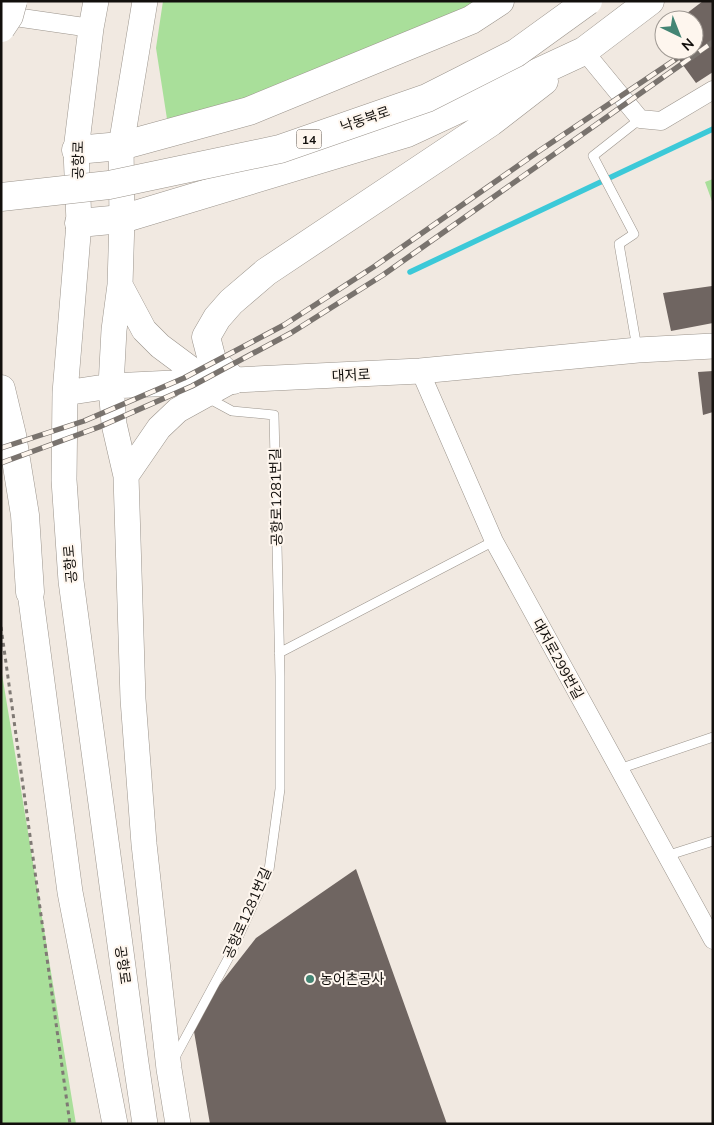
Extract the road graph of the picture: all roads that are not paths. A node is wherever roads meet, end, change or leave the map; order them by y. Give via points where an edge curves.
1 (13, 1) edge
2 (96, 1) edge
3 (145, 1) edge
4 (500, 1) edge
5 (588, 1) edge
6 (650, 1) edge
7 (1, 16) edge
8 (1, 28) edge
9 (91, 28) junction
10 (584, 51) junction
11 (713, 90) edge
12 (640, 119) junction
13 (121, 146) junction
14 (76, 150) junction
15 (1, 197) edge
16 (122, 219) junction
17 (79, 223) junction
18 (120, 285) junction
19 (713, 346) edge
20 (638, 350) junction
21 (420, 371) junction
22 (215, 385) junction
23 (111, 386) junction
24 (1, 389) edge
25 (65, 394) junction
26 (126, 476) junction
27 (494, 541) junction
28 (30, 592) joint
29 (280, 653) junction
30 (713, 737) edge
31 (618, 769) junction
32 (713, 841) edge
33 (666, 856) junction
34 (713, 940) edge
35 (169, 1069) junction
36 (115, 1124) edge
37 (145, 1124) edge
38 (178, 1124) edge

1 - 8 main road, bridge
2 - 9 main road, 공항로
3 - 13 main road
4 - 13 main road via 471,20 249,111
5 - 15 main road, 낙동북로 / 14, bridge via 516,53 427,98 280,148 108,185
6 - 10 main road
7 - 9 street
9 - 14 main road, 공항로
10 - 12 street
10 - 16 main road via 406,133
10 - 22 main road via 492,122 266,272 231,302 206,337
11 - 12 street via 661,121
12 - 20 lane via 593,156 634,234 619,244
13 - 14 main road
13 - 16 main road
14 - 17 main road, 공항로
16 - 17 main road
16 - 18 main road
17 - 25 main road, 공항로
18 - 22 main road via 144,330 160,346
18 - 23 main road
19 - 20 main road, 대저로
20 - 21 main road, 대저로
21 - 22 main road, 대저로
21 - 27 street, 대저로299번길
22 - 23 main road, 대저로
22 - 26 main road via 178,410 159,428
22 - 29 lane, 공항로1281번길 via 232,411 274,415
23 - 25 main road, 대저로
23 - 26 main road via 114,424
24 - 28 main road via 25,515
25 - 37 main road, 공항로 via 64,480 71,581
26 - 35 main road via 133,699 144,844
27 - 29 lane
27 - 31 street, 대저로299번길
28 - 36 main road via 70,892
29 - 35 lane, 공항로1281번길 via 280,789 269,870 229,957
30 - 31 lane
31 - 33 street, 대저로299번길
32 - 33 lane
33 - 34 street, 대저로299번길
35 - 38 main road

